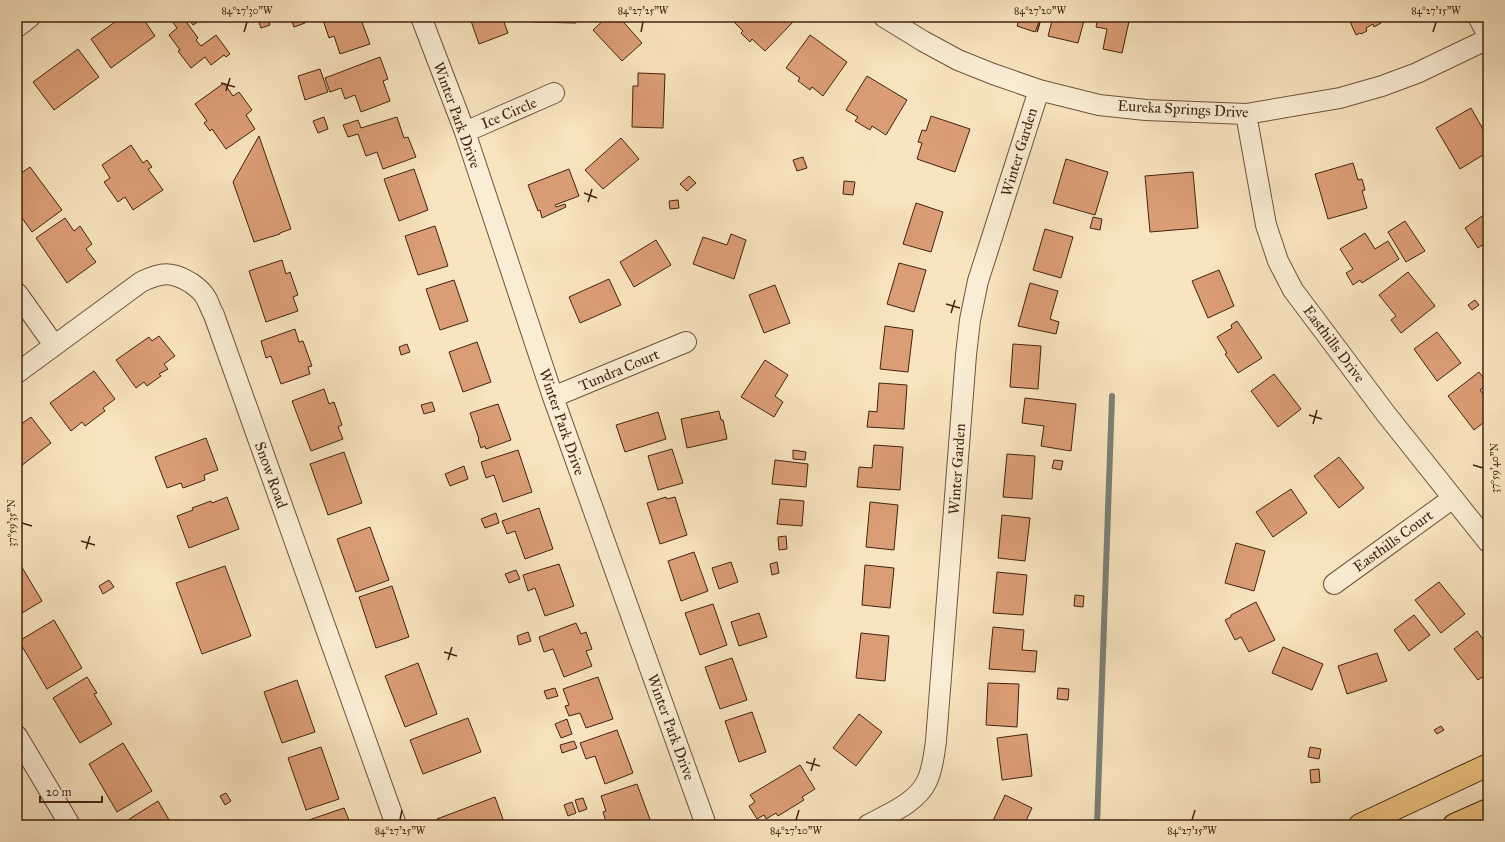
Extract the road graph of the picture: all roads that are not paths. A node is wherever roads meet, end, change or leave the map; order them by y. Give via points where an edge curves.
1 (30, 17) edge
2 (421, 17) edge
3 (884, 17) edge
4 (1478, 17) edge
5 (17, 27) edge
6 (1488, 35) edge
7 (1488, 39) edge
8 (1038, 90) junction
9 (554, 93) dead end
10 (1246, 114) junction
11 (465, 132) junction
12 (17, 293) edge
13 (686, 342) dead end
14 (54, 346) junction
15 (17, 373) edge
16 (553, 397) junction
17 (1453, 498) junction
18 (1488, 542) edge
19 (1334, 584) dead end
20 (17, 736) edge
21 (1488, 765) edge
22 (1488, 810) edge
23 (70, 825) edge
24 (396, 825) edge
25 (706, 825) edge
26 (868, 825) edge
27 (1360, 825) edge
28 (1454, 825) edge

1 - 5 street
2 - 11 street, Winter Park Drive
3 - 8 street, Eureka Springs Drive via 958,60
4 - 6 street
7 - 10 street, Eureka Springs Drive via 1382,86 1340,98
8 - 10 street, Eureka Springs Drive via 1099,105 1146,110
8 - 26 street, Winter Garden via 978,282 970,320 933,763 927,781 913,798
9 - 11 street, Ice Circle
10 - 17 street, Easthills Drive via 1266,225 1278,261 1293,290
11 - 16 street, Winter Park Drive
12 - 14 street
13 - 16 street, Tundra Court
14 - 15 street
14 - 24 street, Snow Road via 154,276 174,274 197,287 206,297
16 - 25 street, Winter Park Drive
17 - 18 street, Easthills Drive
17 - 19 street, Easthills Court
20 - 23 street
21 - 27 main road
22 - 28 main road

